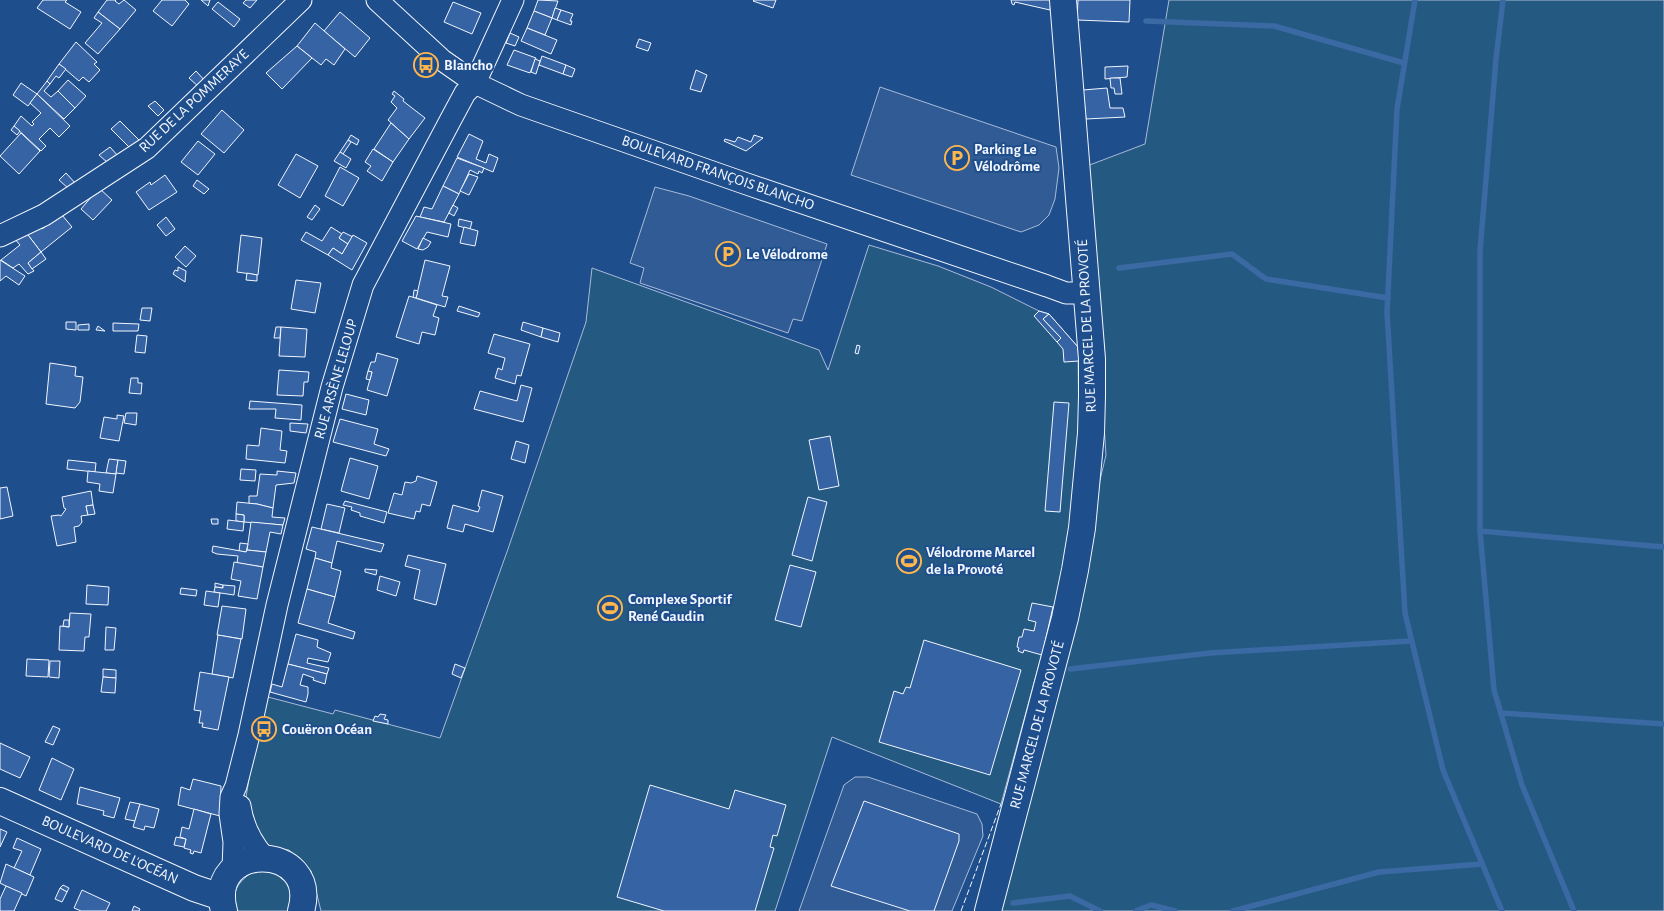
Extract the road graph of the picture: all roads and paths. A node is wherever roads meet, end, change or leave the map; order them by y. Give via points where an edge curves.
1 (301, 0) edge
2 (377, 0) edge
3 (513, 0) edge
4 (1063, 0) edge
5 (475, 83) junction
6 (0, 236) edge
7 (1087, 293) junction
8 (236, 786) junction
9 (0, 801) edge
10 (264, 857) junction
11 (233, 870) junction
12 (223, 903) edge
13 (303, 909) edge
14 (988, 911) edge

1 - 6 street, RUE DE LA POMMERAYE via 147,148 44,215
2 - 5 street, BOULEVARD FRANÇOIS BLANCHO via 429,49
3 - 5 street, RUE ARSÈNE LELOUP
4 - 7 main road, RUE MARCEL DE LA PROVOTÉ
5 - 7 street, BOULEVARD FRANÇOIS BLANCHO via 522,105 750,185 1066,293
5 - 8 street, RUE ARSÈNE LELOUP via 451,119 363,285 332,388 277,605
7 - 14 main road, RUE MARCEL DE LA PROVOTÉ via 1092,360 1092,433 1077,561
8 - 10 street, RUE ARSÈNE LELOUP via 244,826
8 - 11 street, RUE ARSÈNE LELOUP via 230,805
9 - 12 main road, BOULEVARD DE L'OCÉAN via 212,894
10 - 11 main road via 248,860
10 - 13 main road via 281,862 294,873 302,889
11 - 12 main road via 224,886

